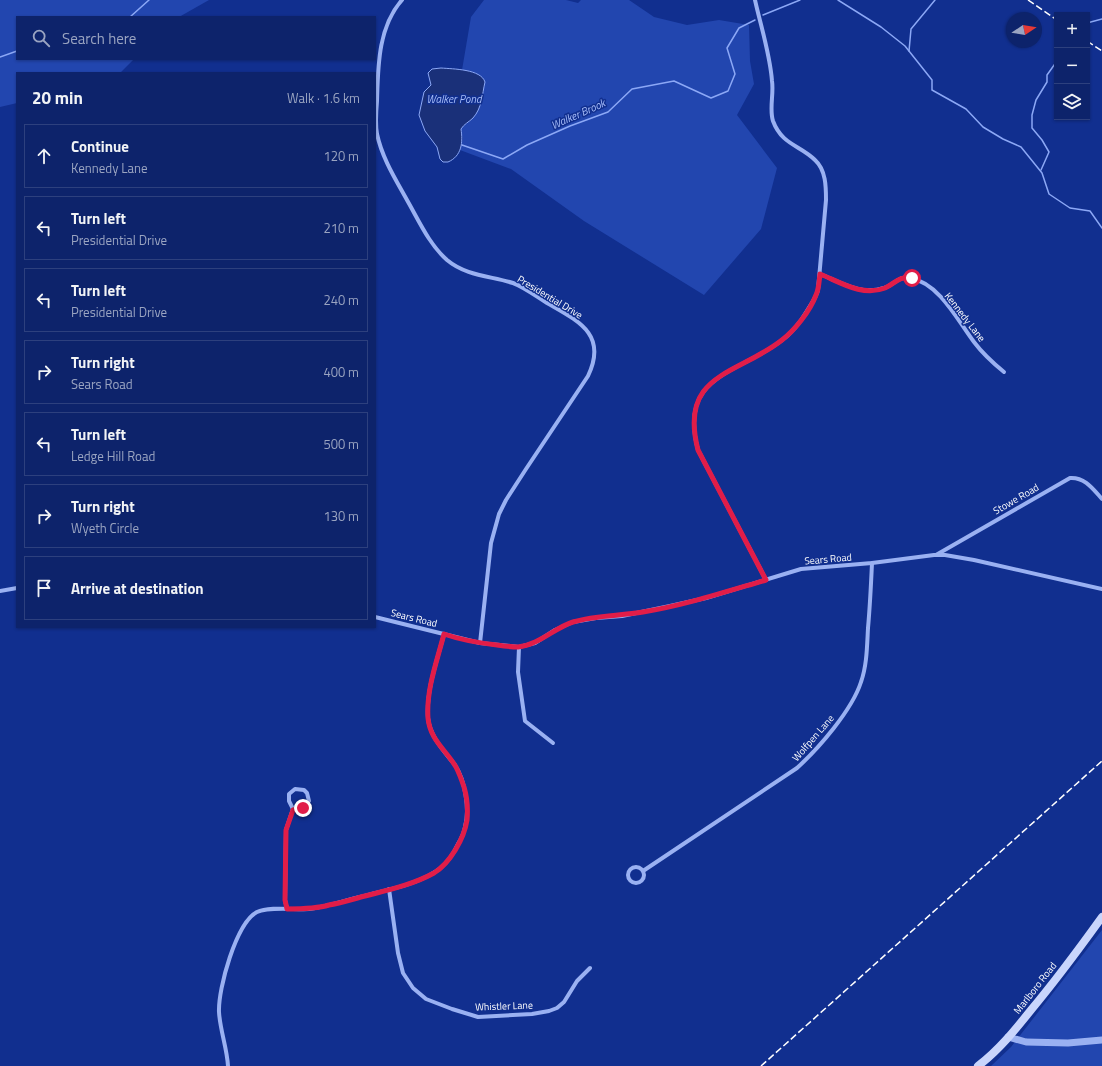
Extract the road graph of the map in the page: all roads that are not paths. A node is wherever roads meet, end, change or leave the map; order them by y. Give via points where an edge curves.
1 (402, 0) edge
2 (755, 0) edge
3 (376, 88) edge
4 (820, 274) junction
5 (1004, 372) dead end
6 (1102, 499) edge
7 (936, 555) junction
8 (872, 563) junction
9 (766, 580) junction
10 (16, 588) edge
11 (1102, 589) edge
12 (0, 591) edge
13 (376, 617) edge
14 (444, 634) junction
15 (480, 643) junction
16 (519, 647) junction
17 (553, 743) dead end
18 (293, 810) junction
19 (643, 871) dead end
20 (389, 889) junction
21 (287, 909) junction
22 (1102, 917) edge
23 (590, 968) dead end
24 (1008, 1037) junction
25 (1102, 1040) edge
26 (228, 1066) edge
27 (978, 1066) edge

1 - 3 street, Presidential Drive via 386,27 380,50
2 - 4 street via 773,82 773,121 783,138 815,160 824,174 826,194
3 - 15 street, Presidential Drive via 376,123 381,147 433,246 449,262 461,269 515,284 574,320 587,330 594,347 594,359 588,376 499,514 490,542
4 - 5 street, Kennedy Lane via 859,290 883,289 905,277 923,283 934,290 957,316 982,352
4 - 9 street via 817,295 801,321 781,341 715,379 701,395 695,414 694,430 698,450
6 - 7 street, Stowe Road via 1084,480 1070,478
7 - 8 street, Sears Road
7 - 11 street, Sears Road via 974,560
8 - 9 street, Sears Road via 809,568
8 - 19 street, Wolfpen Lane via 864,675 850,706 803,763
9 - 16 street, Sears Road via 655,610 573,622 535,643
10 - 12 street
13 - 14 street, Sears Road
14 - 15 street, Sears Road
14 - 20 street via 432,682 428,718 430,729 440,748 456,767 463,784 467,807 465,828 458,845 435,872
15 - 16 street, Sears Road
16 - 17 street via 518,672 525,721
18 - 18 street via 303,808 309,801 304,790 295,789 289,794
18 - 21 street via 286,830
20 - 21 street via 329,906
20 - 23 street, Whistler Lane via 403,974 413,988 426,999 478,1017 549,1011 558,1008 564,1002 577,981
21 - 26 street via 259,911 244,924 237,938 219,1009
22 - 24 main road, Marlboro Road via 1056,979
24 - 25 street via 1026,1042 1068,1043
24 - 27 main road, Marlboro Road

